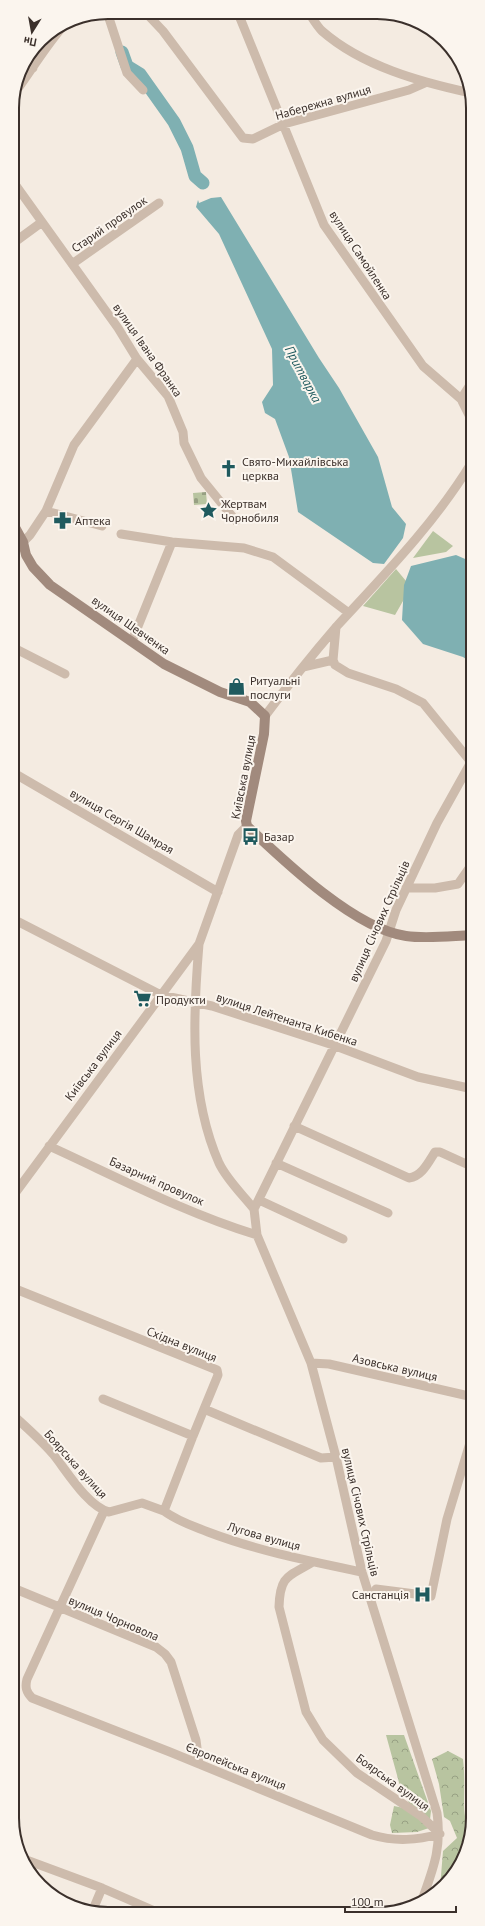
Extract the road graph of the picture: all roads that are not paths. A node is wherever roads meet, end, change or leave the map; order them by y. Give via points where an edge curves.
1 (109, 19) edge
2 (152, 19) edge
3 (240, 19) edge
4 (313, 19) edge
5 (54, 37) edge
6 (30, 66) edge
7 (34, 68) junction
8 (23, 82) edge
9 (425, 83) junction
10 (143, 90) dead end
11 (464, 91) edge
12 (284, 124) junction
13 (19, 192) edge
14 (159, 203) dead end
15 (42, 222) junction
16 (19, 239) edge
17 (72, 264) junction
18 (137, 359) junction
19 (466, 391) edge
20 (461, 398) junction
21 (466, 408) edge
22 (466, 474) edge
23 (46, 511) junction
24 (236, 521) dead end
25 (102, 526) dead end
26 (121, 534) dead end
27 (19, 535) edge
28 (23, 542) junction
29 (172, 542) junction
30 (19, 546) edge
31 (349, 613) junction
32 (336, 627) junction
33 (132, 641) junction
34 (19, 651) edge
35 (332, 660) junction
36 (303, 667) junction
37 (65, 674) dead end
38 (265, 716) junction
39 (466, 756) edge
40 (466, 771) edge
41 (19, 776) edge
42 (247, 826) junction
43 (466, 873) edge
44 (406, 888) junction
45 (218, 892) junction
46 (19, 924) edge
47 (390, 932) junction
48 (466, 935) edge
49 (198, 944) junction
50 (161, 995) junction
51 (194, 1002) junction
52 (333, 1046) junction
53 (466, 1088) edge
54 (294, 1126) junction
55 (49, 1146) junction
56 (276, 1163) junction
57 (466, 1163) edge
58 (19, 1188) edge
59 (259, 1200) junction
60 (254, 1209) junction
61 (388, 1213) dead end
62 (257, 1234) junction
63 (343, 1239) dead end
64 (19, 1290) edge
65 (311, 1363) junction
66 (466, 1395) edge
67 (103, 1399) dead end
68 (204, 1409) junction
69 (19, 1420) edge
70 (193, 1436) junction
71 (466, 1456) edge
72 (336, 1457) junction
73 (104, 1511) junction
74 (164, 1511) junction
75 (313, 1562) junction
76 (362, 1572) junction
77 (376, 1589) dead end
78 (19, 1590) edge
79 (59, 1607) junction
80 (199, 1764) junction
81 (440, 1834) junction
82 (31, 1862) edge
83 (102, 1888) junction
84 (424, 1893) edge
85 (95, 1906) edge
86 (146, 1907) edge

1 - 10 street via 128,73
2 - 12 street, Набережна вулиця via 243,138 253,139
3 - 12 street, вулиця Самойленка
4 - 9 street via 321,30 350,51
5 - 7 street
6 - 7 street
7 - 8 street
9 - 11 street
9 - 12 street, Набережна вулиця via 409,90
12 - 20 street, вулиця Самойленка via 324,225 422,366
13 - 15 street, вулиця Івана Франка
14 - 17 street, Старий провулок
15 - 16 street
15 - 17 street, вулиця Івана Франка
17 - 18 street, вулиця Івана Франка
18 - 23 street via 74,445
18 - 24 street, вулиця Івана Франка via 168,396 183,432 184,443 201,478 215,492
19 - 20 street
20 - 21 street, вулиця Самойленка
22 - 31 street via 410,547
23 - 25 street
23 - 28 street
26 - 29 street
27 - 28 street, вулиця Шевченка
28 - 30 street
28 - 33 street, вулиця Шевченка via 26,555 33,567 50,585
29 - 31 street via 244,548 273,557
29 - 33 street
31 - 32 street
32 - 35 street
32 - 36 street
33 - 38 street, вулиця Шевченка via 164,664 198,682 250,702
34 - 37 street
35 - 36 street
35 - 39 street, вулиця Січових Стрільців via 334,665 348,673 396,689 422,703
36 - 38 street
38 - 42 street, Київська вулиця via 264,734 246,815
40 - 44 street, вулиця Січових Стрільців via 437,823
41 - 45 street, вулиця Сергія Шамрая
42 - 45 street, Київська вулиця via 238,835
42 - 47 street via 278,856 335,902 361,920
43 - 44 street via 458,884 435,888
44 - 47 street, вулиця Січових Стрільців
45 - 49 street, Київська вулиця
46 - 50 street, вулиця Лейтенанта Кибенка
47 - 48 street via 420,937
47 - 52 street, вулиця Січових Стрільців
49 - 50 street, Київська вулиця
49 - 51 street
50 - 51 street, вулиця Лейтенанта Кибенка
50 - 55 street, Київська вулиця
51 - 52 street, вулиця Лейтенанта Кибенка
51 - 60 street via 194,1045 203,1110 210,1138 220,1165
52 - 53 street, вулиця Лейтенанта Кибенка via 418,1076
52 - 54 street, вулиця Січових Стрільців
54 - 56 street, вулиця Січових Стрільців
54 - 57 street via 409,1178 420,1174 435,1152
55 - 58 street, Київська вулиця
55 - 62 street, Базарний провулок via 190,1209
56 - 59 street, вулиця Січових Стрільців
56 - 61 street
59 - 60 street, вулиця Січових Стрільців
59 - 63 street
60 - 62 street, вулиця Січових Стрільців
62 - 65 street, вулиця Січових Стрільців
64 - 68 street, Східна вулиця via 217,1370 218,1375
65 - 66 street, Азовська вулиця via 329,1364
65 - 72 street, вулиця Січових Стрільців
67 - 70 street
68 - 70 street
68 - 72 street via 321,1458
69 - 73 street, Боярська вулиця via 52,1453 88,1498
70 - 74 street
71 - 77 street via 447,1519 431,1596
72 - 76 street, вулиця Січових Стрільців
73 - 74 street, Боярська вулиця via 109,1512 142,1503
73 - 79 street
74 - 75 street, Лугова вулиця via 173,1518 231,1540
75 - 76 street, Лугова вулиця
75 - 81 street, Боярська вулиця via 284,1580 279,1593 279,1607 306,1712 323,1740 357,1772 421,1816
76 - 81 street, вулиця Січових Стрільців via 437,1813
78 - 79 street, вулиця Чорновола
79 - 80 street, вулиця Чорновола via 156,1647 165,1654 171,1662 196,1740
79 - 80 street, Європейська вулиця via 27,1679 27,1693 32,1698
80 - 81 street, Європейська вулиця via 382,1838 422,1839
81 - 84 street, вулиця Січових Стрільців via 436,1862
82 - 83 street
83 - 85 street
83 - 86 street

